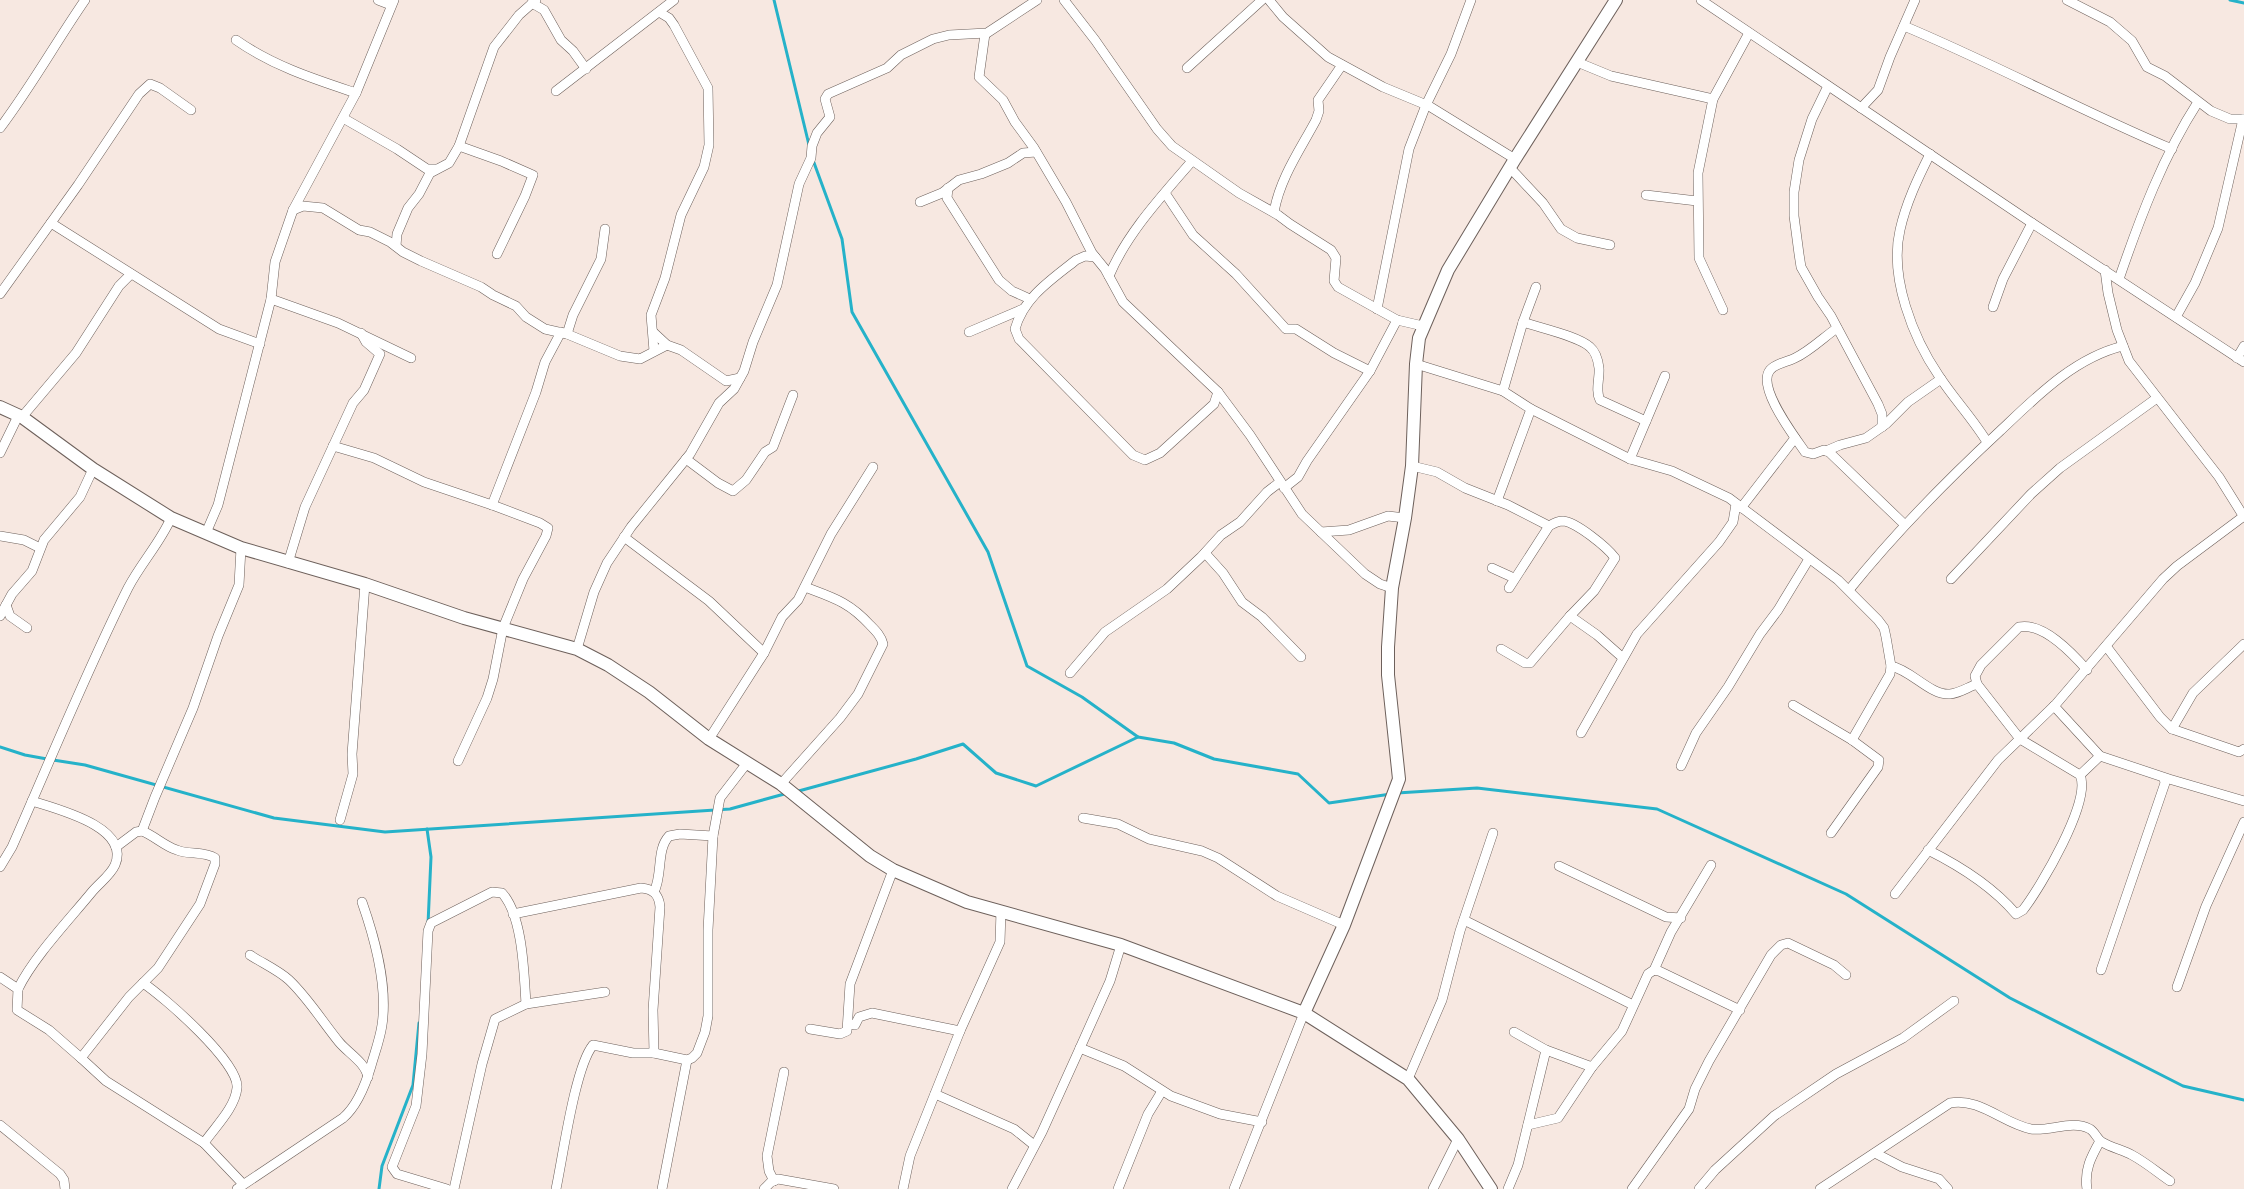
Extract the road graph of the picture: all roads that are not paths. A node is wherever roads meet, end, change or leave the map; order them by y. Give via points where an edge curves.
1 (85, 0) edge
2 (378, 0) edge
3 (674, 0) edge
4 (1037, 0) edge
5 (1064, 0) edge
6 (1262, 0) edge
7 (1269, 0) edge
8 (1471, 0) edge
9 (1617, 0) edge
10 (1701, 0) edge
11 (1915, 0) edge
12 (2067, 0) edge
13 (393, 2) edge
14 (534, 2) edge
15 (659, 12) junction
16 (1904, 26) junction
17 (1749, 33) junction
18 (985, 34) junction
19 (236, 40) dead end
20 (1577, 62) junction
21 (1342, 65) junction
22 (1187, 68) dead end
23 (586, 69) junction
24 (1828, 86) junction
25 (556, 91) dead end
26 (356, 93) junction
27 (1713, 99) junction
28 (2198, 102) junction
29 (1426, 105) junction
30 (1861, 108) junction
31 (191, 110) dead end
32 (343, 118) junction
33 (2244, 119) edge
34 (0, 128) edge
35 (459, 146) junction
36 (2172, 149) junction
37 (1036, 152) junction
38 (1930, 154) junction
39 (1192, 161) junction
40 (1512, 164) junction
41 (430, 171) junction
42 (948, 188) junction
43 (1165, 193) junction
44 (1646, 195) dead end
45 (1697, 201) junction
46 (920, 202) dead end
47 (293, 210) junction
48 (1274, 212) junction
49 (2032, 223) junction
50 (51, 224) junction
51 (605, 229) dead end
52 (1610, 245) dead end
53 (396, 246) junction
54 (497, 254) dead end
55 (1095, 257) junction
56 (1109, 270) junction
57 (2105, 270) junction
58 (131, 274) junction
59 (2119, 279) junction
60 (3, 282) edge
61 (1536, 287) dead end
62 (0, 294) edge
63 (1030, 298) junction
64 (271, 299) junction
65 (1993, 307) dead end
66 (1023, 309) junction
67 (1377, 309) junction
68 (1723, 310) dead end
69 (2176, 317) junction
70 (1397, 320) junction
71 (1523, 322) junction
72 (1423, 326) junction
73 (1837, 328) junction
74 (653, 332) junction
75 (969, 332) dead end
76 (361, 333) junction
77 (564, 333) junction
78 (260, 344) junction
79 (667, 345) junction
80 (2123, 346) junction
81 (2244, 346) edge
82 (654, 351) junction
83 (411, 358) dead end
84 (2241, 360) edge
85 (1416, 364) junction
86 (1370, 371) junction
87 (1665, 376) dead end
88 (740, 378) junction
89 (1941, 379) junction
90 (726, 381) junction
91 (1503, 391) junction
92 (1218, 392) junction
93 (729, 394) junction
94 (793, 395) dead end
95 (2157, 398) junction
96 (1214, 404) junction
97 (1226, 404) junction
98 (0, 407) edge
99 (1531, 409) junction
100 (20, 416) junction
101 (1646, 421) junction
102 (1882, 427) junction
103 (1795, 438) junction
104 (1987, 442) junction
105 (333, 446) junction
106 (1826, 451) junction
107 (0, 453) edge
108 (686, 459) junction
109 (1630, 459) junction
110 (873, 466) dead end
111 (1412, 466) junction
112 (93, 469) junction
113 (1282, 485) junction
114 (1497, 501) junction
115 (492, 505) junction
116 (1742, 508) junction
117 (2244, 517) edge
118 (171, 518) junction
119 (1405, 518) junction
120 (1732, 522) junction
121 (1904, 524) junction
122 (1549, 526) junction
123 (1321, 532) junction
124 (206, 533) junction
125 (0, 536) edge
126 (624, 537) junction
127 (40, 548) junction
128 (241, 548) junction
129 (1205, 553) junction
130 (1809, 559) junction
131 (288, 563) junction
132 (1492, 568) dead end
133 (1514, 578) junction
134 (1951, 579) dead end
135 (365, 584) junction
136 (805, 587) junction
137 (1392, 588) junction
138 (1509, 588) dead end
139 (1849, 590) junction
140 (6, 605) junction
141 (0, 616) edge
142 (1570, 616) junction
143 (27, 628) dead end
144 (504, 628) junction
145 (2244, 644) edge
146 (2106, 646) junction
147 (577, 649) junction
148 (1501, 649) dead end
149 (764, 653) junction
150 (1301, 657) dead end
151 (1623, 658) junction
152 (1891, 666) junction
153 (2087, 670) junction
154 (1070, 674) dead end
155 (1977, 684) junction
156 (1793, 705) dead end
157 (2054, 706) junction
158 (2172, 729) junction
159 (1581, 733) dead end
160 (709, 739) junction
161 (2020, 739) junction
162 (1852, 740) junction
163 (2244, 749) edge
164 (2100, 756) junction
165 (458, 761) dead end
166 (747, 763) junction
167 (1681, 766) dead end
168 (2080, 776) junction
169 (2166, 780) junction
170 (781, 784) junction
171 (32, 801) junction
172 (2244, 801) edge
173 (1083, 818) dead end
174 (340, 820) dead end
175 (2244, 822) edge
176 (142, 831) junction
177 (1493, 833) dead end
178 (1831, 833) dead end
179 (713, 836) junction
180 (116, 847) junction
181 (1928, 850) junction
182 (1711, 865) dead end
183 (1559, 866) dead end
184 (0, 867) edge
185 (893, 870) junction
186 (654, 892) junction
187 (1895, 894) dead end
188 (362, 902) dead end
189 (1001, 911) junction
190 (513, 914) junction
191 (1681, 918) junction
192 (1464, 920) junction
193 (1344, 925) junction
194 (1121, 945) junction
195 (250, 955) dead end
196 (1653, 970) junction
197 (2101, 970) dead end
198 (1846, 975) dead end
199 (0, 977) edge
200 (143, 983) junction
201 (2177, 987) dead end
202 (18, 989) junction
203 (605, 992) dead end
204 (1954, 1001) dead end
205 (526, 1004) junction
206 (1633, 1005) junction
207 (1740, 1010) junction
208 (1304, 1013) junction
209 (848, 1024) junction
210 (810, 1029) dead end
211 (960, 1031) junction
212 (1514, 1032) dead end
213 (1080, 1048) junction
214 (1546, 1050) junction
215 (654, 1053) junction
216 (81, 1058) junction
217 (687, 1060) junction
218 (1592, 1067) junction
219 (784, 1072) dead end
220 (368, 1077) junction
221 (1408, 1079) junction
222 (1162, 1091) junction
223 (936, 1094) junction
224 (1262, 1122) junction
225 (0, 1125) edge
226 (1528, 1125) junction
227 (1458, 1139) junction
228 (2100, 1141) junction
229 (204, 1143) junction
230 (1034, 1145) junction
231 (1875, 1152) junction
232 (774, 1181) junction
233 (2170, 1181) dead end
234 (240, 1187) edge
235 (65, 1189) edge
236 (447, 1189) edge
237 (454, 1189) edge
238 (556, 1189) edge
239 (662, 1189) edge
240 (764, 1189) edge
241 (834, 1189) edge
242 (903, 1189) edge
243 (1012, 1189) edge
244 (1118, 1189) edge
245 (1234, 1189) edge
246 (1433, 1189) edge
247 (1491, 1189) edge
248 (1508, 1189) edge
249 (1632, 1189) edge
250 (1699, 1189) edge
251 (1820, 1189) edge
252 (1948, 1189) edge
253 (2087, 1189) edge

1 - 34 street
2 - 13 street
3 - 15 street
4 - 18 street
5 - 39 street via 1157,129
6 - 22 street
7 - 21 street via 1328,57
8 - 29 street
9 - 20 street
10 - 17 street
11 - 16 street
12 - 28 street via 2110,22 2132,41 2147,67
13 - 26 street
14 - 23 street
14 - 35 street via 494,47
15 - 23 street
15 - 74 street via 674,25 708,88 709,145 704,167 681,215 651,315
16 - 30 street via 1878,90
16 - 36 street
17 - 24 street
17 - 27 street
18 - 37 street via 980,77 1003,99
18 - 88 street via 933,39 901,55 887,68 828,94 825,99 830,117 818,133 799,184 777,285
19 - 26 street via 265,59
20 - 27 street via 1611,76
20 - 40 street
21 - 29 street
21 - 48 street via 1318,100 1319,111 1287,172
23 - 25 street
24 - 30 street
24 - 73 street via 1806,135 1794,192 1794,216 1801,267
26 - 32 street
27 - 45 street via 1703,143
28 - 33 street via 2220,116
28 - 36 street
29 - 40 street
29 - 67 street via 1409,149
30 - 38 street
31 - 50 street via 150,84 139,94
32 - 41 street
32 - 47 street
33 - 69 street via 2218,228
35 - 41 street via 449,163
35 - 54 street via 533,175
36 - 59 street
37 - 42 street via 1023,153
37 - 55 street
38 - 49 street
38 - 89 street via 1904,216 1898,262 1912,328
39 - 43 street
39 - 48 street
40 - 52 street via 1513,171 1561,229 1577,238
40 - 72 street via 1448,270
41 - 53 street via 408,208
42 - 46 street
42 - 63 street via 948,198 999,280
43 - 56 street
43 - 86 street via 1193,236 1236,274 1286,329 1296,329
44 - 45 street
45 - 68 street via 1699,258
47 - 53 street via 303,206 323,208
47 - 64 street via 275,262
48 - 67 street via 1335,254 1335,285
49 - 57 street
49 - 65 street
50 - 58 street
50 - 60 street
51 - 77 street via 601,259
53 - 77 street via 516,306 545,329
55 - 56 street
55 - 63 street via 1076,260
56 - 92 street via 1131,312
57 - 59 street
57 - 80 street via 2116,330
58 - 78 street via 219,329
58 - 100 street via 76,353
59 - 69 street
60 - 62 street
61 - 71 street
63 - 66 street
64 - 76 street
64 - 78 street
66 - 75 street
66 - 96 street via 1016,329 1019,339 1133,455 1145,460 1160,453
67 - 70 street
69 - 84 street
70 - 72 street
70 - 86 street
71 - 91 street
71 - 101 street via 1591,348 1599,368 1600,400
72 - 85 street
73 - 102 street via 1878,404
73 - 103 street via 1767,375 1771,398
74 - 79 street
74 - 82 street
76 - 83 street
76 - 105 street via 380,354
77 - 82 street via 620,356 646,357
77 - 115 street via 545,362
78 - 124 street via 218,505
79 - 82 street
79 - 90 street via 681,350
80 - 95 street via 2128,362
80 - 104 street via 2103,351 2069,372
81 - 84 street
85 - 91 street
85 - 111 street
86 - 113 street via 1302,473
87 - 101 street
88 - 90 street
88 - 93 street
89 - 102 street
89 - 104 street
90 - 93 street
91 - 99 street
92 - 96 street
92 - 97 street
93 - 108 street via 719,403
94 - 108 street via 773,447 734,491
95 - 117 street via 2220,477
95 - 134 street via 2060,468
96 - 97 street
97 - 113 street
98 - 100 street
99 - 109 street
99 - 114 street
100 - 107 street
100 - 112 street
101 - 109 street
102 - 106 street via 1866,438
103 - 106 street via 1808,454
103 - 116 street
104 - 121 street
105 - 115 street via 375,458 424,483
105 - 131 street via 305,507
106 - 121 street
108 - 126 street
109 - 116 street via 1672,471
110 - 136 street via 831,534
111 - 114 street via 1437,472
111 - 119 street
112 - 118 street
112 - 127 street via 80,497
113 - 123 street via 1302,514
113 - 129 street via 1267,492
114 - 122 street
115 - 144 street via 548,528
116 - 120 street
116 - 120 street
116 - 130 street
117 - 146 street via 2163,579
118 - 124 street
118 - 171 street via 129,585
119 - 123 street via 1388,516 1349,530
119 - 137 street
120 - 151 street via 1719,542 1637,634
121 - 139 street
122 - 133 street
122 - 142 street via 1557,521 1568,522 1616,558 1594,591
123 - 137 street via 1365,574
124 - 128 street
125 - 127 street via 24,540
126 - 147 street via 602,574
126 - 149 street via 709,601
127 - 140 street via 32,571
128 - 131 street
128 - 176 street via 239,585
129 - 150 street via 1242,602
129 - 154 street via 1167,589 1106,632
130 - 139 street
130 - 167 street via 1696,733
131 - 135 street
132 - 133 street
133 - 138 street
135 - 144 street
135 - 174 street via 353,774
136 - 149 street via 782,617
136 - 170 street via 857,610 883,644 846,710
137 - 193 street via 1388,675 1399,779
139 - 152 street via 1884,628
140 - 141 street
140 - 143 street via 10,616
142 - 148 street via 1530,663
142 - 151 street
144 - 147 street
144 - 165 street via 488,698
145 - 158 street via 2193,693
146 - 153 street
146 - 158 street
147 - 160 street via 608,664
149 - 160 street
151 - 159 street
152 - 155 street via 1943,693 1959,692
152 - 162 street
153 - 155 street via 2057,641 2033,626 2024,626 1981,665 1975,676
153 - 157 street
155 - 161 street
156 - 162 street
157 - 161 street
157 - 164 street
158 - 163 street via 2239,752
160 - 166 street
161 - 168 street
161 - 181 street via 1998,760
162 - 178 street via 1874,755 1879,764
164 - 168 street
164 - 169 street
166 - 170 street
166 - 179 street via 719,801
168 - 181 street via 2083,791 2072,823 2030,901 2016,914 1967,873
169 - 172 street
169 - 197 street
170 - 185 street
171 - 180 street via 91,823 107,834
171 - 184 street
173 - 193 street via 1118,824 1149,839 1218,858 1276,896
175 - 201 street via 2206,906
176 - 180 street
176 - 200 street via 177,850 209,854 216,864 200,904 158,968
177 - 192 street
179 - 186 street via 669,836 663,845
179 - 217 street via 708,1016 697,1053
180 - 202 street via 111,872 31,966
181 - 187 street
182 - 191 street
183 - 191 street via 1658,914
185 - 189 street via 967,902
185 - 209 street via 850,984
186 - 190 street via 641,888
186 - 215 street via 660,907
188 - 220 street via 384,1001 382,1026
189 - 194 street
189 - 211 street via 1000,942
190 - 205 street
190 - 236 street via 504,895 492,892 436,919 428,931 416,1106 392,1167 397,1174
191 - 196 street
192 - 206 street
192 - 221 street via 1442,1000
193 - 208 street
194 - 208 street
194 - 213 street via 1110,981
195 - 220 street via 288,980 362,1065
196 - 206 street
196 - 207 street
198 - 207 street via 1788,943 1781,945
199 - 202 street
200 - 216 street
200 - 229 street via 200,1031 236,1078 237,1089 228,1108
202 - 216 street via 17,1010 49,1030
203 - 205 street
204 - 250 street via 1904,1038 1836,1074 1774,1116
205 - 237 street via 495,1019
206 - 218 street via 1616,1041
207 - 249 street via 1702,1075 1689,1109
208 - 221 street
208 - 224 street
209 - 210 street via 847,1031 840,1034
209 - 211 street via 855,1025 859,1017 872,1012
211 - 223 street
212 - 214 street
213 - 222 street via 1124,1066
213 - 230 street
214 - 218 street
214 - 226 street
215 - 217 street
215 - 238 street via 633,1053 599,1045 589,1050 579,1078
216 - 229 street via 106,1081
217 - 239 street
218 - 226 street via 1558,1118
219 - 232 street via 767,1156
220 - 234 street via 343,1118
221 - 227 street
222 - 224 street via 1220,1114
222 - 244 street via 1148,1114
223 - 230 street via 1014,1129
223 - 242 street via 910,1156
224 - 245 street
225 - 235 street via 60,1174
226 - 248 street
227 - 246 street
227 - 247 street
228 - 231 street via 2091,1130 2080,1126 2030,1129 1959,1101
228 - 233 street via 2133,1155
228 - 253 street via 2088,1164
229 - 234 street
230 - 243 street
231 - 251 street
231 - 252 street via 1902,1167 1939,1179
232 - 240 street
232 - 241 street via 785,1179

